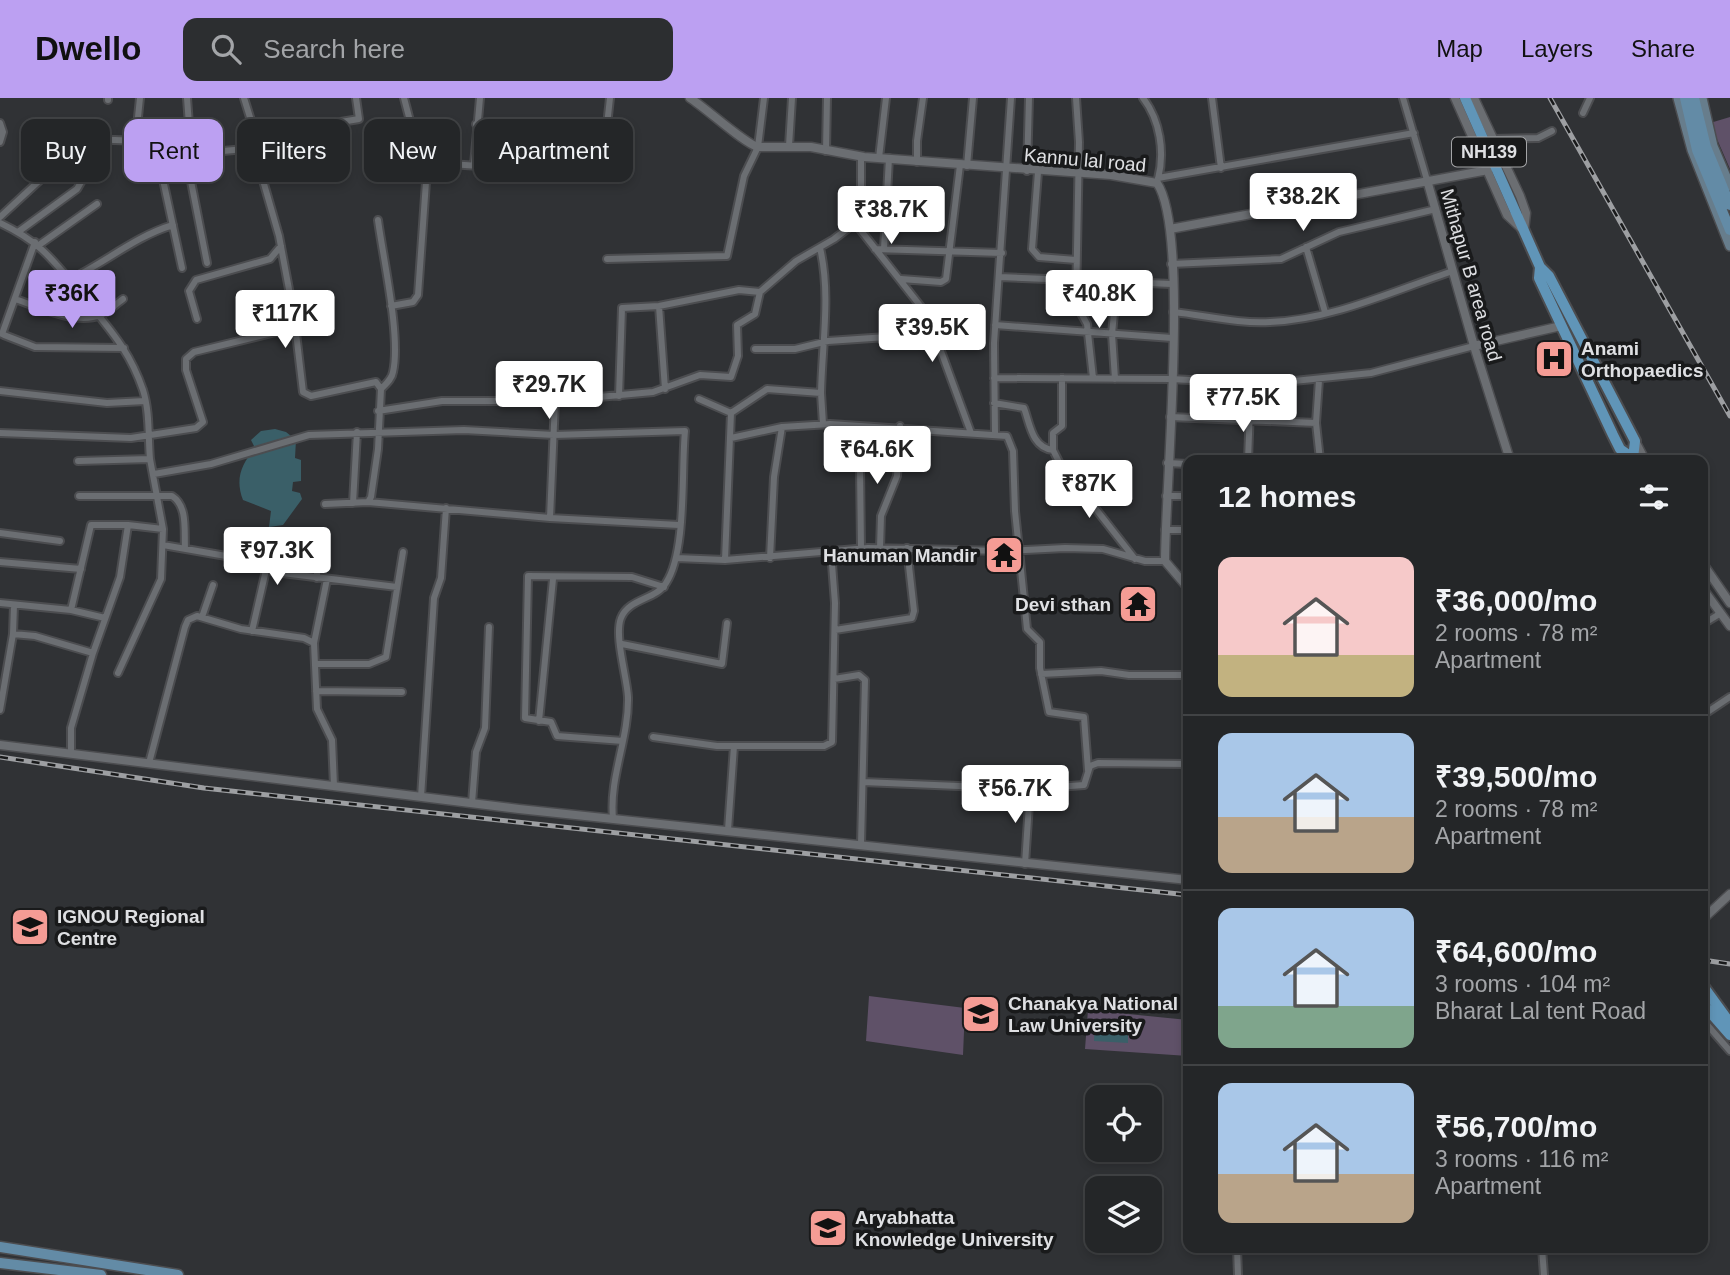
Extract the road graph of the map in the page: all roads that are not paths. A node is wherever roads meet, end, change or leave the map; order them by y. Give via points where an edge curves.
1 (140, 98) edge
2 (187, 98) edge
3 (244, 98) edge
4 (253, 98) edge
5 (355, 98) edge
6 (404, 98) edge
7 (480, 98) edge
8 (610, 98) edge
9 (690, 98) edge
10 (764, 98) edge
11 (792, 98) edge
12 (827, 98) edge
13 (886, 98) edge
14 (923, 98) edge
15 (974, 98) edge
16 (1011, 98) edge
17 (1029, 98) edge
18 (1076, 98) edge
19 (1143, 98) edge
20 (1212, 98) edge
21 (1403, 98) edge
22 (1455, 98) edge
23 (1465, 98) edge
24 (1474, 98) edge
25 (1591, 98) edge
26 (1678, 98) edge
27 (1685, 98) edge
28 (1694, 98) edge
29 (1702, 98) edge
30 (1583, 113) dead end
31 (189, 119) edge
32 (249, 119) edge
33 (409, 119) edge
34 (477, 119) edge
35 (608, 119) edge
36 (350, 120) edge
37 (0, 123) edge
38 (1552, 131) dead end
39 (1414, 133) junction
40 (1492, 139) junction
41 (0, 142) edge
42 (789, 146) junction
43 (758, 147) junction
44 (826, 151) junction
45 (861, 156) junction
46 (879, 158) junction
47 (889, 159) junction
48 (918, 162) junction
49 (460, 164) edge
50 (474, 165) edge
51 (963, 166) junction
52 (1221, 168) junction
53 (1004, 169) junction
54 (1488, 170) junction
55 (1027, 171) junction
56 (1038, 172) junction
57 (1077, 174) junction
58 (1158, 180) junction
59 (1427, 180) junction
60 (81, 182) edge
61 (164, 182) edge
62 (190, 182) edge
63 (265, 182) edge
64 (424, 182) edge
65 (1730, 186) edge
66 (97, 204) dead end
67 (1730, 205) edge
68 (1436, 209) junction
69 (0, 218) edge
70 (378, 220) dead end
71 (0, 223) edge
72 (855, 223) junction
73 (173, 225) junction
74 (1170, 229) junction
75 (1524, 230) junction
76 (1730, 230) edge
77 (18, 232) junction
78 (37, 244) junction
79 (281, 246) junction
80 (1730, 246) edge
81 (1306, 247) junction
82 (820, 248) junction
83 (875, 249) junction
84 (884, 249) junction
85 (951, 251) junction
86 (1002, 253) junction
87 (607, 259) dead end
88 (1076, 260) junction
89 (207, 263) dead end
90 (1171, 264) junction
91 (1540, 267) junction
92 (182, 268) dead end
93 (1453, 271) junction
94 (999, 277) junction
95 (71, 279) junction
96 (901, 279) junction
97 (1076, 281) junction
98 (1117, 282) junction
99 (1172, 284) junction
100 (760, 292) junction
101 (15, 299) junction
102 (123, 299) dead end
103 (391, 306) junction
104 (659, 306) junction
105 (1172, 312) junction
106 (1325, 312) junction
107 (101, 315) junction
108 (197, 319) dead end
109 (1573, 323) junction
110 (995, 325) junction
111 (1561, 326) junction
112 (296, 327) junction
113 (931, 327) junction
114 (1089, 332) junction
115 (2, 334) edge
116 (1112, 334) junction
117 (1172, 338) junction
118 (822, 344) junction
119 (1474, 346) junction
120 (124, 348) junction
121 (755, 349) dead end
122 (994, 378) junction
123 (1062, 378) junction
124 (1093, 379) junction
125 (1115, 379) junction
126 (1171, 379) junction
127 (1319, 380) junction
128 (1251, 383) junction
129 (380, 389) junction
130 (665, 389) junction
131 (0, 391) edge
132 (821, 393) junction
133 (619, 396) junction
134 (699, 399) dead end
135 (145, 401) junction
136 (555, 401) junction
137 (994, 403) junction
138 (1618, 408) junction
139 (378, 411) junction
140 (731, 413) junction
141 (1603, 415) junction
142 (1170, 417) junction
143 (1249, 421) junction
144 (1316, 423) junction
145 (823, 424) junction
146 (900, 426) junction
147 (782, 427) junction
148 (379, 430) junction
149 (357, 432) junction
150 (0, 433) edge
151 (971, 433) junction
152 (995, 433) junction
153 (554, 435) junction
154 (148, 437) junction
155 (731, 438) junction
156 (1635, 441) junction
157 (1053, 450) junction
158 (1248, 455) edge
159 (1319, 455) edge
160 (1508, 455) edge
161 (1625, 455) edge
162 (1630, 455) edge
163 (1642, 455) edge
164 (150, 459) junction
165 (78, 461) dead end
166 (1167, 463) junction
167 (1183, 464) edge
168 (860, 467) dead end
169 (153, 474) junction
170 (159, 495) junction
171 (79, 496) dead end
172 (1166, 496) junction
173 (1183, 496) edge
174 (368, 502) junction
175 (353, 503) junction
176 (325, 504) dead end
177 (446, 508) junction
178 (550, 518) junction
179 (128, 525) junction
180 (679, 525) junction
181 (163, 529) junction
182 (1165, 530) junction
183 (1183, 530) edge
184 (0, 533) edge
185 (318, 540) dead end
186 (60, 541) dead end
187 (163, 545) junction
188 (184, 548) junction
189 (861, 548) junction
190 (880, 548) junction
191 (907, 548) junction
192 (1018, 550) junction
193 (831, 551) junction
194 (403, 552) dead end
195 (676, 558) junction
196 (770, 558) junction
197 (1135, 559) junction
198 (725, 560) junction
199 (1165, 561) junction
200 (0, 562) edge
201 (81, 569) junction
202 (266, 570) junction
203 (1708, 571) edge
204 (317, 578) junction
205 (327, 579) junction
206 (553, 579) junction
207 (1183, 581) edge
208 (213, 585) dead end
209 (397, 587) junction
210 (664, 587) junction
211 (1708, 596) edge
212 (0, 603) edge
213 (1730, 603) edge
214 (14, 605) junction
215 (71, 610) junction
216 (1721, 613) junction
217 (202, 617) junction
218 (105, 618) junction
219 (1708, 621) edge
220 (727, 623) dead end
221 (1730, 626) edge
222 (489, 627) dead end
223 (835, 630) junction
224 (252, 631) junction
225 (13, 634) junction
226 (314, 643) junction
227 (622, 644) junction
228 (93, 653) junction
229 (316, 664) junction
230 (118, 673) dead end
231 (1041, 674) junction
232 (1183, 675) edge
233 (834, 679) junction
234 (316, 691) junction
235 (402, 692) dead end
236 (1730, 697) edge
237 (0, 710) edge
238 (1708, 712) edge
239 (540, 721) junction
240 (653, 737) dead end
241 (623, 741) junction
242 (0, 746) edge
243 (734, 746) junction
244 (71, 754) junction
245 (149, 763) junction
246 (1183, 764) edge
247 (1088, 770) junction
248 (863, 782) junction
249 (334, 786) junction
250 (1030, 789) junction
251 (421, 797) junction
252 (472, 803) junction
253 (613, 818) junction
254 (728, 830) junction
255 (861, 844) junction
256 (1025, 863) junction
257 (1183, 879) edge
258 (1730, 894) edge
259 (1708, 914) edge
260 (1708, 993) edge
261 (1708, 1010) edge
262 (1730, 1023) edge
263 (1708, 1026) edge
264 (1730, 1035) edge
265 (1730, 1051) edge
266 (0, 1247) edge
267 (1237, 1253) edge
268 (1542, 1253) edge
269 (0, 1263) edge
270 (150, 1273) edge
271 (102, 1275) edge
272 (178, 1275) edge
273 (1238, 1275) edge
274 (1544, 1275) edge

1 - 69 street via 143,141 82,142 66,147 47,174
2 - 31 street
3 - 4 street
3 - 32 street
5 - 36 street via 359,119
6 - 33 street
7 - 34 street
8 - 35 street
9 - 43 street
10 - 43 street
11 - 42 street
12 - 44 street
13 - 46 street
14 - 48 street
15 - 51 street
16 - 53 street
17 - 55 street
18 - 57 street
19 - 58 street via 1156,123 1161,157
20 - 52 street
21 - 39 street, Mithapur B area road
22 - 54 street
23 - 75 highway, NH139
24 - 40 street
25 - 30 street
26 - 80 main road via 1692,150
27 - 76 main road via 1697,150
28 - 67 main road via 1706,147
29 - 65 main road via 1713,146
37 - 41 street
38 - 40 street via 1538,138
39 - 52 street
39 - 59 street, Mithapur B area road
40 - 75 street via 1520,195 1526,213
42 - 43 street, Kannu lal road
42 - 44 street, Kannu lal road
43 - 87 street via 744,176 727,256
44 - 45 street, Kannu lal road
45 - 46 street, Kannu lal road
45 - 72 street via 861,208
46 - 47 street, Kannu lal road
47 - 48 street, Kannu lal road
47 - 84 street
48 - 51 street, Kannu lal road
49 - 50 street
51 - 53 street, Kannu lal road
51 - 85 street
52 - 58 street
53 - 55 street, Kannu lal road
53 - 86 street
54 - 59 street
54 - 75 street via 1507,215
55 - 56 street, Kannu lal road
56 - 57 street, Kannu lal road
56 - 88 street via 1032,250 1039,257
57 - 58 street, Kannu lal road
57 - 88 street
58 - 74 street, Kannu lal road
59 - 68 street, Mithapur B area road
59 - 74 street
60 - 77 street
61 - 73 street
62 - 89 street
63 - 79 street
64 - 103 street via 418,295 413,302
66 - 78 street
68 - 81 street via 1339,232
68 - 93 street, Mithapur B area road
70 - 103 street
71 - 77 street
72 - 82 street
72 - 83 street
73 - 92 street
73 - 95 street via 142,236 106,262
74 - 90 street, Kannu lal road
75 - 91 highway, NH139
77 - 78 street
78 - 95 street
78 - 101 street
79 - 108 street via 270,259 196,280 189,291
79 - 112 street
81 - 90 street via 1274,261
81 - 106 street
82 - 100 street via 796,261
82 - 118 street via 827,284
83 - 84 street
83 - 96 street
84 - 85 street
85 - 86 street
85 - 96 street via 949,273 941,282
86 - 94 street
88 - 97 street
90 - 99 street, Kannu lal road
91 - 109 highway, NH139
91 - 111 highway, NH139 via 1539,278
93 - 106 street
93 - 119 street, Mithapur B area road
94 - 97 street
94 - 110 street
95 - 107 street
96 - 113 street
97 - 98 street
97 - 114 street via 1076,304
98 - 99 street
98 - 116 street
99 - 105 street, Kannu lal road
100 - 104 street via 731,291
100 - 130 street via 755,314 737,325 735,373 725,379 694,376
101 - 107 street via 64,314
101 - 115 street
102 - 107 street
103 - 129 street via 393,372
104 - 130 street
104 - 133 street via 626,306 620,311
105 - 106 street via 1262,323
105 - 117 street, Kannu lal road
107 - 120 street
109 - 111 highway
109 - 138 highway, NH139
110 - 114 street
110 - 122 street
111 - 119 street
111 - 141 highway, NH139
112 - 129 street via 301,386 306,395 376,382
112 - 154 street via 190,355 184,363 202,425
113 - 118 street via 916,334
113 - 151 street
114 - 116 street
114 - 124 street
115 - 120 street via 35,346
116 - 117 street
116 - 125 street
117 - 126 street, Kannu lal road
118 - 121 street
118 - 132 street
119 - 127 street via 1371,373
119 - 160 street, Mithapur B area road
120 - 135 street
122 - 123 street
122 - 137 street
123 - 124 street
123 - 157 street via 1064,416 1054,433
124 - 125 street
125 - 126 street
126 - 128 street
126 - 142 street, Kannu lal road
127 - 128 street
127 - 144 street
128 - 143 street
129 - 139 street
130 - 133 street
131 - 135 street via 107,402
132 - 140 street via 767,390
132 - 145 street
133 - 136 street
134 - 140 street
135 - 154 street
136 - 139 street via 442,401
136 - 153 street
137 - 152 street
137 - 157 street via 1024,408 1039,444
138 - 141 highway
138 - 156 highway, NH139
139 - 148 street
140 - 155 street
141 - 161 highway, NH139
142 - 143 street
142 - 166 street, Kannu lal road
143 - 144 street
143 - 158 street
144 - 159 street
145 - 146 street
145 - 147 street
146 - 151 street
146 - 190 street via 897,476 881,516
147 - 155 street
147 - 196 street
148 - 149 street
148 - 153 street via 476,429
148 - 174 street
149 - 169 street via 298,437 211,464
149 - 175 street
150 - 154 street
151 - 152 street
152 - 192 street via 1011,441
153 - 178 street
153 - 180 street via 685,431
154 - 164 street
155 - 198 street
156 - 162 highway
156 - 163 street
157 - 197 street
164 - 165 street
164 - 169 street
166 - 167 street
166 - 172 street, Kannu lal road
168 - 189 street
169 - 170 street
170 - 171 street
170 - 181 street
170 - 188 street via 172,496 180,505
172 - 173 street
172 - 182 street, Kannu lal road
174 - 175 street
174 - 177 street
175 - 176 street
177 - 178 street
177 - 251 street via 441,578 434,598
178 - 180 street
179 - 181 street
179 - 201 street via 91,524
179 - 218 street via 120,577
180 - 195 street
181 - 187 street
182 - 183 street
182 - 199 street, Kannu lal road
184 - 186 street
185 - 204 street
187 - 188 street
187 - 230 street via 157,589
188 - 202 street via 249,560
189 - 190 street
189 - 193 street
190 - 191 street
191 - 192 street
191 - 223 street via 912,618
192 - 197 street via 1095,548
192 - 231 street via 1027,629 1040,642
193 - 196 street
193 - 223 street
194 - 209 street
195 - 198 street
195 - 210 street
196 - 198 street
197 - 199 street
199 - 207 street
200 - 201 street
201 - 215 street
202 - 204 street
202 - 224 street
203 - 213 street
204 - 205 street
205 - 209 street
205 - 226 street
206 - 210 street via 632,577
206 - 239 street
206 - 239 street via 527,576 523,713 529,721
208 - 217 street
209 - 229 street via 382,661
210 - 227 street via 625,611 620,623
211 - 216 street
212 - 214 street
214 - 215 street
214 - 225 street
215 - 218 street
216 - 219 street
216 - 221 street
217 - 224 street
217 - 245 street via 192,617 185,627
218 - 228 street
220 - 227 street via 722,664
222 - 252 street via 485,721 476,752
223 - 233 street
224 - 226 street
225 - 228 street
225 - 237 street
226 - 229 street
227 - 241 street via 628,695
228 - 244 street via 71,728
229 - 234 street
231 - 232 street
231 - 247 street via 1049,712 1084,717
233 - 243 street via 835,729 829,745
233 - 248 street via 859,675 865,680
234 - 235 street
234 - 249 street via 319,718 332,740
236 - 238 street
239 - 241 street via 551,722 557,736
240 - 243 street
241 - 253 street
242 - 244 street
243 - 254 street
244 - 245 street
245 - 249 street
246 - 247 street via 1098,764
247 - 250 street via 1084,785
248 - 250 street
248 - 255 street
249 - 251 street
250 - 256 street
251 - 252 street
252 - 253 street
253 - 254 street
254 - 255 street
255 - 256 street
256 - 257 street
258 - 259 street
260 - 262 highway
261 - 264 highway
263 - 265 street
266 - 270 main road
267 - 273 street
268 - 274 street
269 - 271 main road
270 - 272 main road

